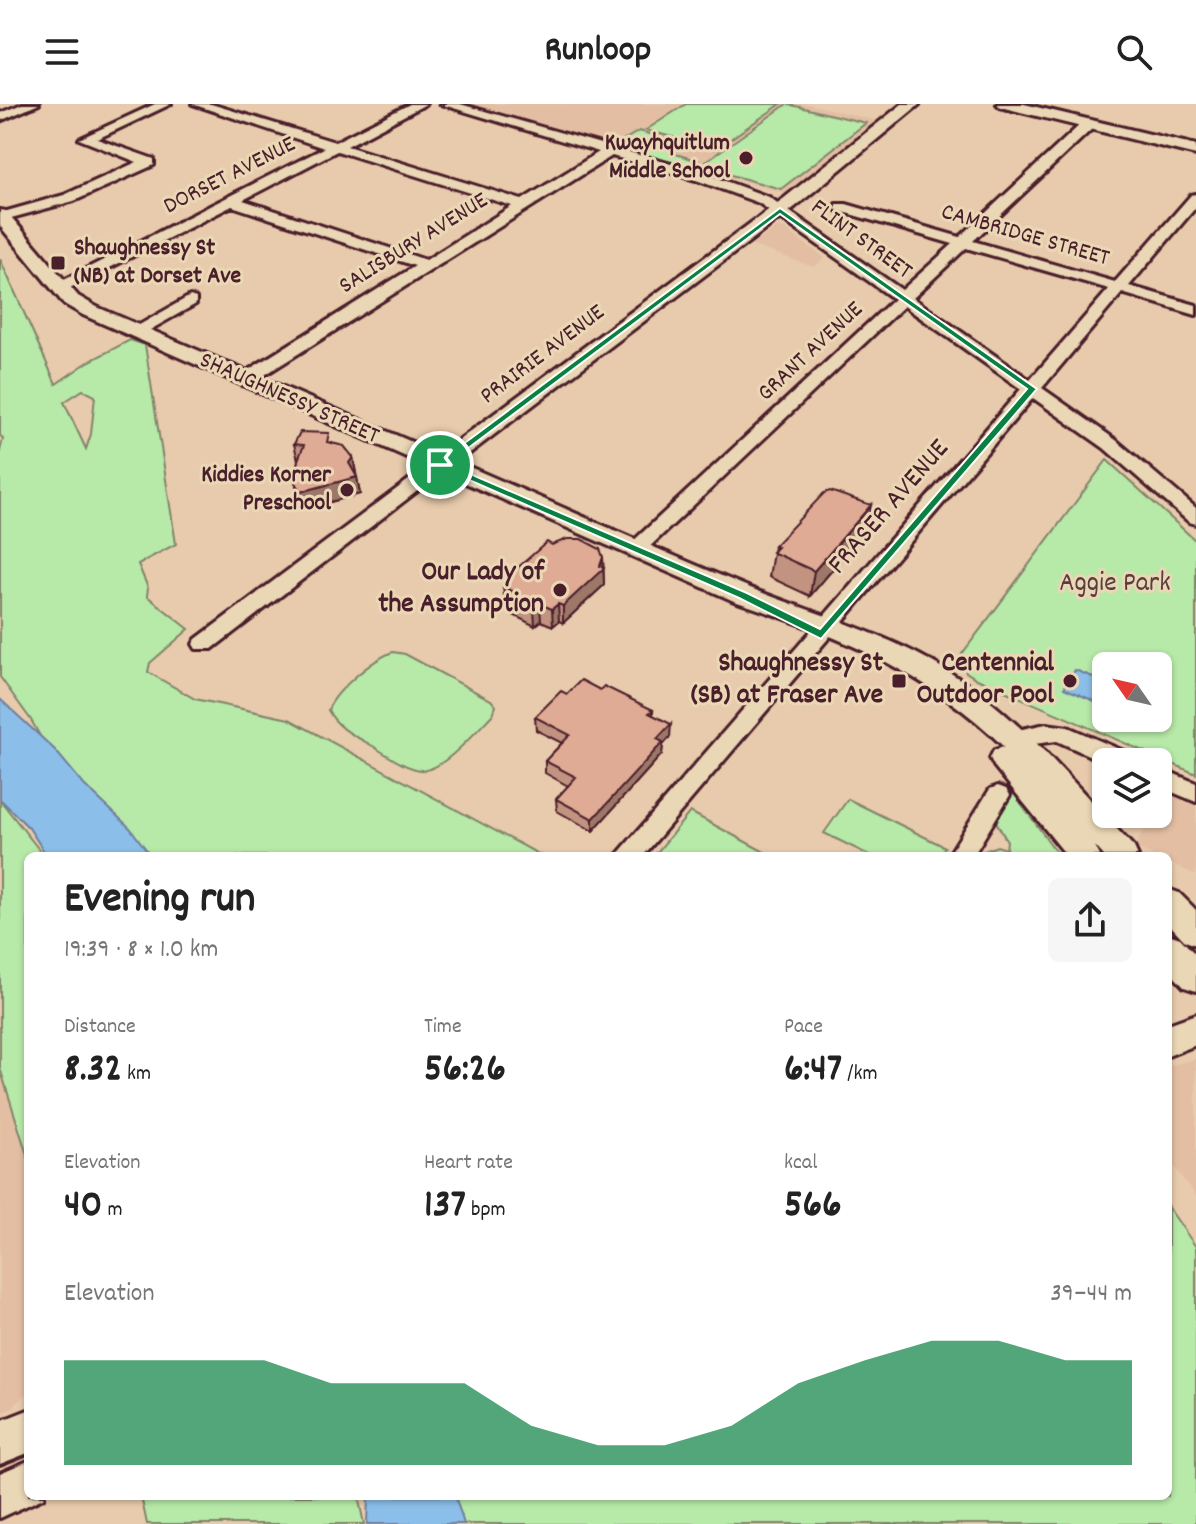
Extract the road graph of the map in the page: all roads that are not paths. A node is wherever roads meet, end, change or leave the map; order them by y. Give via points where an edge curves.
1 (33, 104) edge
2 (165, 104) edge
3 (198, 104) edge
4 (420, 104) edge
5 (446, 104) edge
6 (912, 104) edge
7 (1005, 104) edge
8 (0, 117) edge
9 (1089, 124) junction
10 (336, 147) junction
11 (1196, 150) edge
12 (610, 151) junction
13 (1196, 198) edge
14 (232, 201) junction
15 (523, 205) junction
16 (841, 207) dead end
17 (780, 210) junction
18 (1, 216) edge
19 (964, 243) junction
20 (426, 265) junction
21 (61, 287) junction
22 (1119, 288) junction
23 (903, 299) junction
24 (190, 301) dead end
25 (1196, 310) edge
26 (135, 332) junction
27 (246, 379) junction
28 (1032, 389) junction
29 (478, 436) junction
30 (440, 465) junction
31 (482, 482) junction
32 (1195, 491) edge
33 (1176, 500) junction
34 (1196, 518) edge
35 (636, 549) junction
36 (825, 631) junction
37 (204, 644) dead end
38 (1011, 739) junction
39 (1096, 748) edge
40 (1172, 782) edge
41 (1196, 793) edge
42 (998, 795) dead end
43 (632, 852) edge
44 (962, 852) edge
45 (1082, 852) edge
46 (1119, 852) edge
47 (1172, 906) edge
48 (1196, 931) edge
49 (1172, 954) edge
50 (1188, 978) edge
51 (24, 1433) edge
52 (0, 1443) edge
53 (24, 1485) edge
54 (0, 1496) edge

1 - 8 street
2 - 18 street via 85,139 149,162 69,198
3 - 10 street
4 - 10 street, DORSET AVENUE
5 - 12 street, FLINT STREET
6 - 17 main road, PRAIRIE AVENUE
7 - 9 main road
9 - 11 main road
9 - 19 street, GRANT AVENUE
10 - 14 street, DORSET AVENUE
10 - 15 street
12 - 15 street, SALISBURY AVENUE
12 - 17 street, FLINT STREET via 742,190
13 - 22 street, FRASER AVENUE
14 - 20 street
14 - 21 street, DORSET AVENUE
15 - 20 street, SALISBURY AVENUE
16 - 19 street, CAMBRIDGE STREET
17 - 23 street, FLINT STREET
17 - 29 main road, PRAIRIE AVENUE
18 - 21 main road, SHAUGHNESSY STREET
19 - 22 street, CAMBRIDGE STREET
19 - 23 street, GRANT AVENUE
20 - 27 street, SALISBURY AVENUE
21 - 26 main road, SHAUGHNESSY STREET via 80,306
22 - 25 street, CAMBRIDGE STREET
22 - 28 street, FRASER AVENUE
23 - 28 street, FLINT STREET
23 - 35 street, GRANT AVENUE
24 - 26 street
26 - 27 main road, SHAUGHNESSY STREET
27 - 30 main road, SHAUGHNESSY STREET
28 - 33 street, FLINT STREET via 1110,444
28 - 36 street, FRASER AVENUE
29 - 30 main road, PRAIRIE AVENUE
29 - 31 main road via 475,463
30 - 31 main road, SHAUGHNESSY STREET
30 - 37 street, PRAIRIE AVENUE
31 - 35 main road, SHAUGHNESSY STREET
32 - 33 street
33 - 34 street, FLINT STREET
35 - 36 main road, SHAUGHNESSY STREET
36 - 38 main road, SHAUGHNESSY STREET via 931,674
36 - 43 street, FRASER AVENUE
36 - 45 main road, SHAUGHNESSY STREET via 907,676 963,716
38 - 39 street via 1062,733
38 - 46 main road, SHAUGHNESSY STREET
40 - 41 street
42 - 44 street
47 - 48 main road
49 - 50 main road
51 - 52 main road
53 - 54 main road

